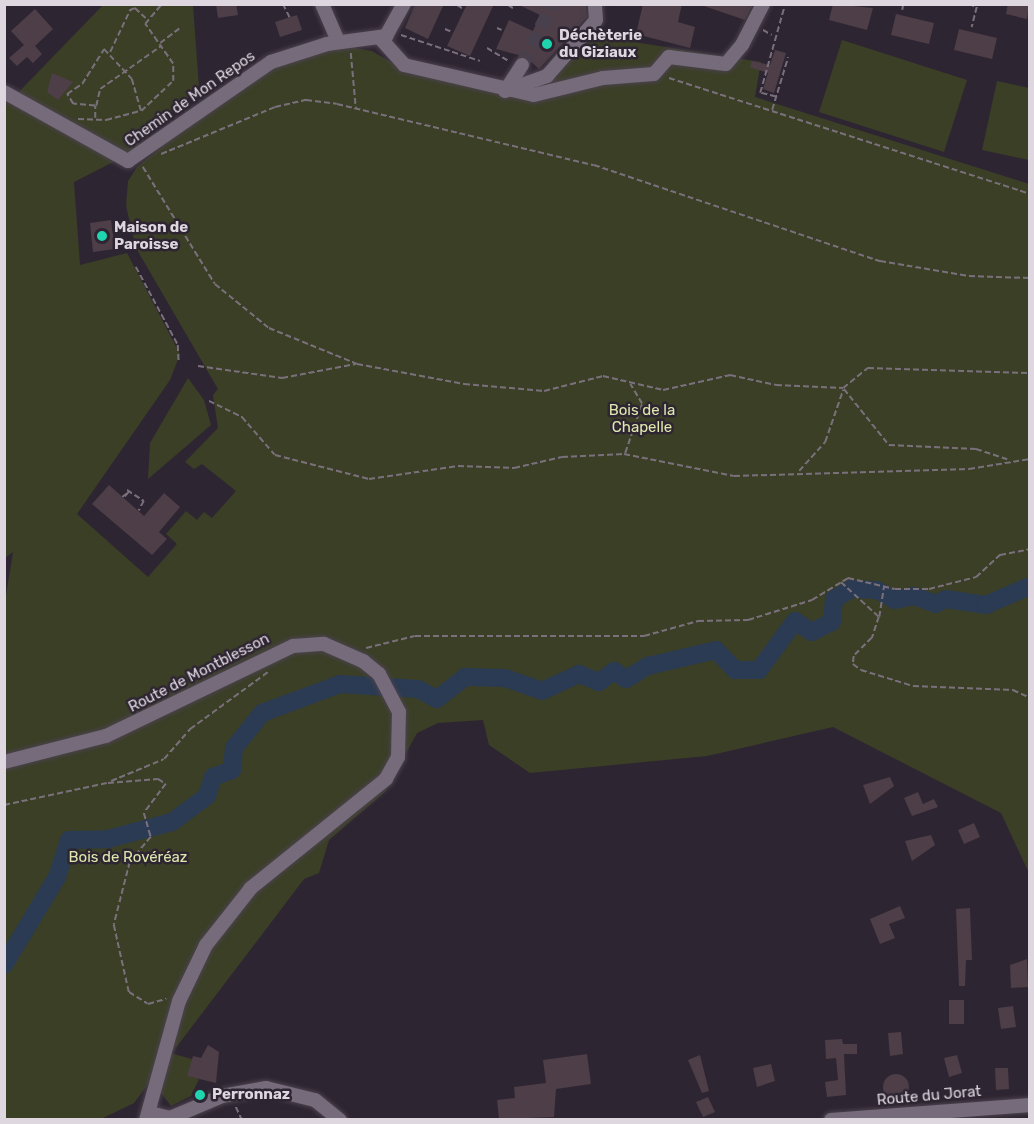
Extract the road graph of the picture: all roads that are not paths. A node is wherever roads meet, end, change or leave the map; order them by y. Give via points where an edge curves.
1 (404, 4) edge
2 (595, 4) edge
3 (763, 4) edge
4 (324, 9) edge
5 (380, 38) junction
6 (332, 42) junction
7 (522, 65) tunnel mouth
8 (505, 91) junction
9 (4, 92) edge
10 (4, 762) edge
11 (1029, 1105) edge
12 (148, 1116) edge
13 (340, 1119) edge
14 (831, 1119) edge

1 - 5 street via 390,32
2 - 8 street via 596,20 547,76
3 - 8 street via 729,62 669,57 654,74 603,78 534,95
4 - 6 street
5 - 6 street
5 - 8 street via 404,65
6 - 9 street, Chemin de Mon Repos via 271,62 235,83 128,161
7 - 8 street
10 - 12 street, Route de Montblesson via 106,736 278,651 324,644 351,655 379,674 393,696 401,727 398,757 386,779 251,888 192,968
11 - 14 street, Route du Jorat
12 - 13 street via 170,1118 222,1096 266,1088 315,1100

